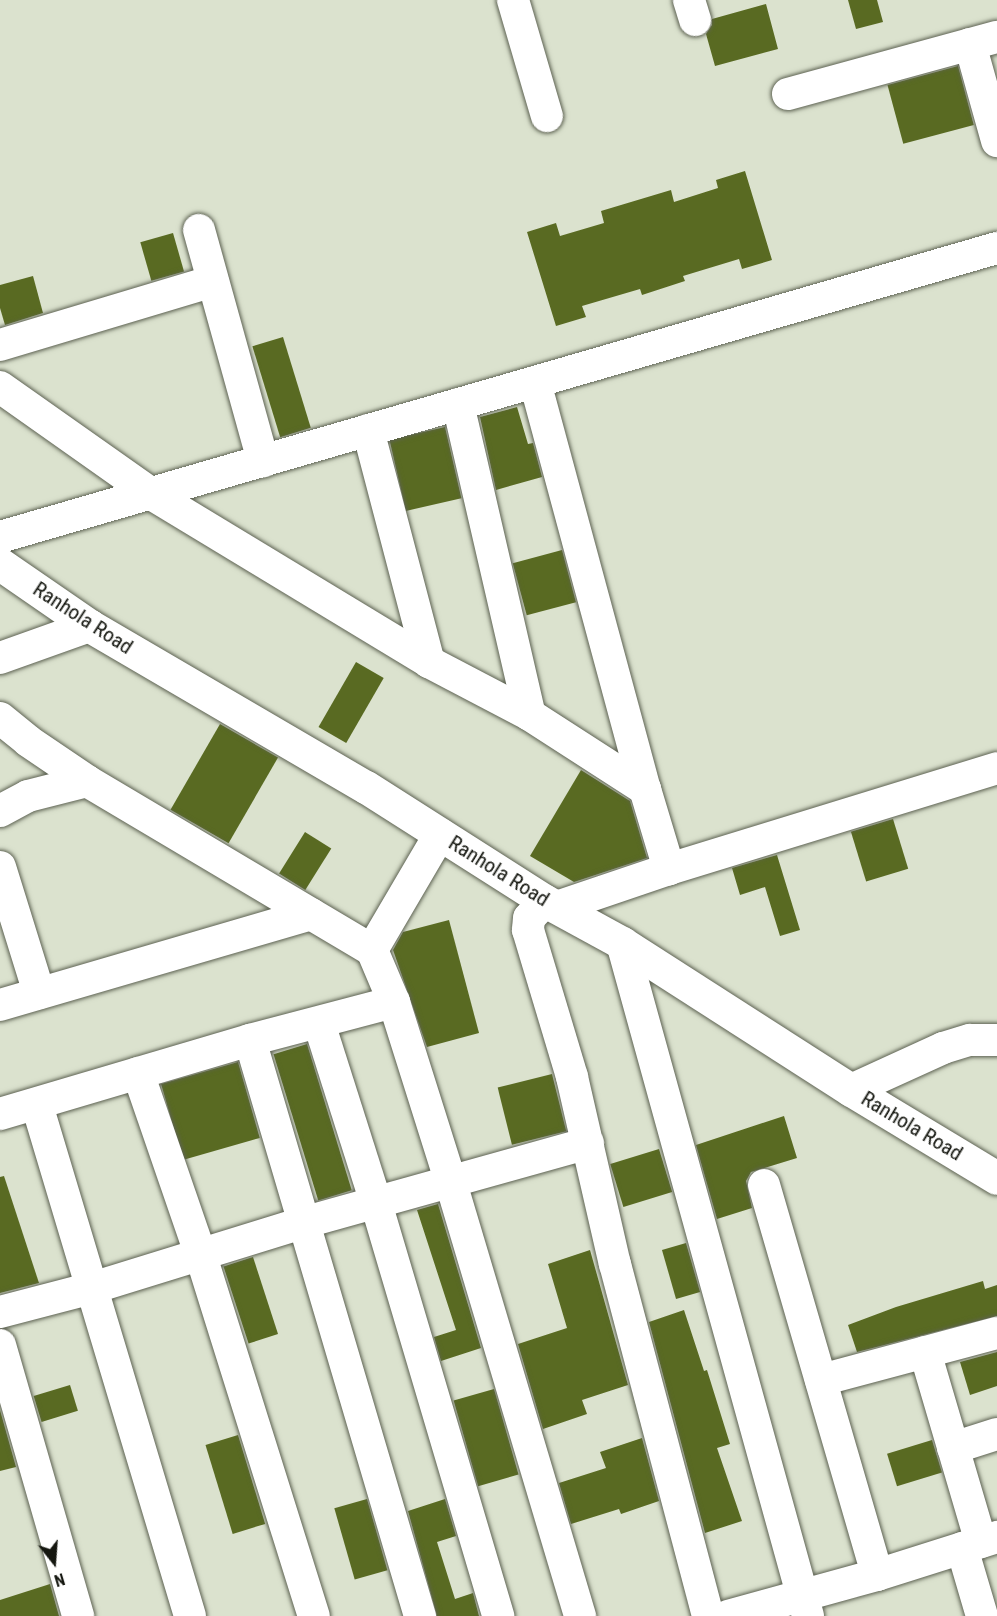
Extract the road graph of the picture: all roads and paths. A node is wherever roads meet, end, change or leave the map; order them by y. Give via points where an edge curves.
1 (513, 0) edge
2 (983, 40) edge
3 (788, 94) dead end
4 (547, 116) dead end
5 (997, 141) edge
6 (199, 230) dead end
7 (997, 248) edge
8 (213, 280) junction
9 (0, 345) edge
10 (535, 382) junction
11 (0, 387) edge
12 (458, 404) junction
13 (368, 430) junction
14 (263, 461) junction
15 (150, 494) junction
16 (0, 537) edge
17 (0, 564) edge
18 (90, 626) junction
19 (0, 658) edge
20 (429, 662) junction
21 (530, 715) junction
22 (0, 718) edge
23 (14, 745) edge
24 (996, 772) edge
25 (87, 781) junction
26 (645, 789) junction
27 (0, 811) edge
28 (440, 834) junction
29 (0, 867) edge
30 (669, 869) junction
31 (551, 904) junction
32 (311, 914) junction
33 (9, 929) edge
34 (622, 943) junction
35 (372, 950) junction
36 (39, 993) junction
37 (394, 1002) junction
38 (0, 1005) edge
39 (319, 1023) junction
40 (250, 1040) junction
41 (997, 1040) edge
42 (138, 1073) junction
43 (851, 1090) junction
44 (38, 1105) junction
45 (0, 1114) edge
46 (588, 1143) junction
47 (997, 1178) edge
48 (451, 1183) junction
49 (764, 1185) dead end
50 (376, 1203) junction
51 (302, 1223) junction
52 (201, 1256) junction
53 (92, 1288) junction
54 (0, 1312) edge
55 (997, 1333) edge
56 (0, 1345) edge
57 (925, 1352) junction
58 (820, 1380) junction
59 (997, 1434) edge
60 (953, 1448) junction
61 (980, 1543) edge
62 (877, 1575) junction
63 (805, 1606) edge
64 (78, 1616) edge
65 (190, 1616) edge
66 (314, 1616) edge
67 (420, 1616) edge
68 (498, 1616) edge
69 (580, 1616) edge
70 (708, 1616) edge
71 (728, 1616) edge
72 (982, 1616) edge

1 - 4 street
2 - 3 street
2 - 5 street
6 - 8 street
7 - 10 street
8 - 9 street
8 - 14 street
10 - 12 street
10 - 26 street
11 - 15 street
12 - 13 street
12 - 21 street
13 - 14 street
13 - 20 street
14 - 15 street
15 - 16 street
15 - 20 street
17 - 18 street, Ranhola Road
18 - 19 street
18 - 28 street, Ranhola Road
20 - 21 street
21 - 26 street
22 - 23 street
23 - 25 street
24 - 30 street
25 - 27 street via 28,796
25 - 32 street
26 - 30 street
28 - 31 street, Ranhola Road
28 - 35 street
29 - 33 street
30 - 31 street
31 - 34 street, Ranhola Road
31 - 46 street via 529,918 527,925
32 - 35 street
32 - 36 street
33 - 36 street
34 - 43 street, Ranhola Road
34 - 63 street
35 - 37 street
36 - 38 street
37 - 39 street
37 - 48 street
39 - 40 street
39 - 50 street
40 - 42 street
40 - 51 street
41 - 43 street via 970,1040 943,1048
42 - 44 street
42 - 52 street
43 - 47 street, Ranhola Road
44 - 45 street
44 - 53 street
46 - 48 street
46 - 70 street via 615,1264
48 - 50 street
48 - 69 street
49 - 58 street
50 - 51 street
50 - 68 street
51 - 52 street
51 - 67 street via 338,1332
52 - 53 street
52 - 66 street
53 - 54 street
53 - 65 street
55 - 57 street
56 - 64 street
57 - 58 street
57 - 60 street
58 - 62 street
59 - 60 street
60 - 61 street
61 - 62 street
61 - 72 street
62 - 63 street
63 - 71 street

